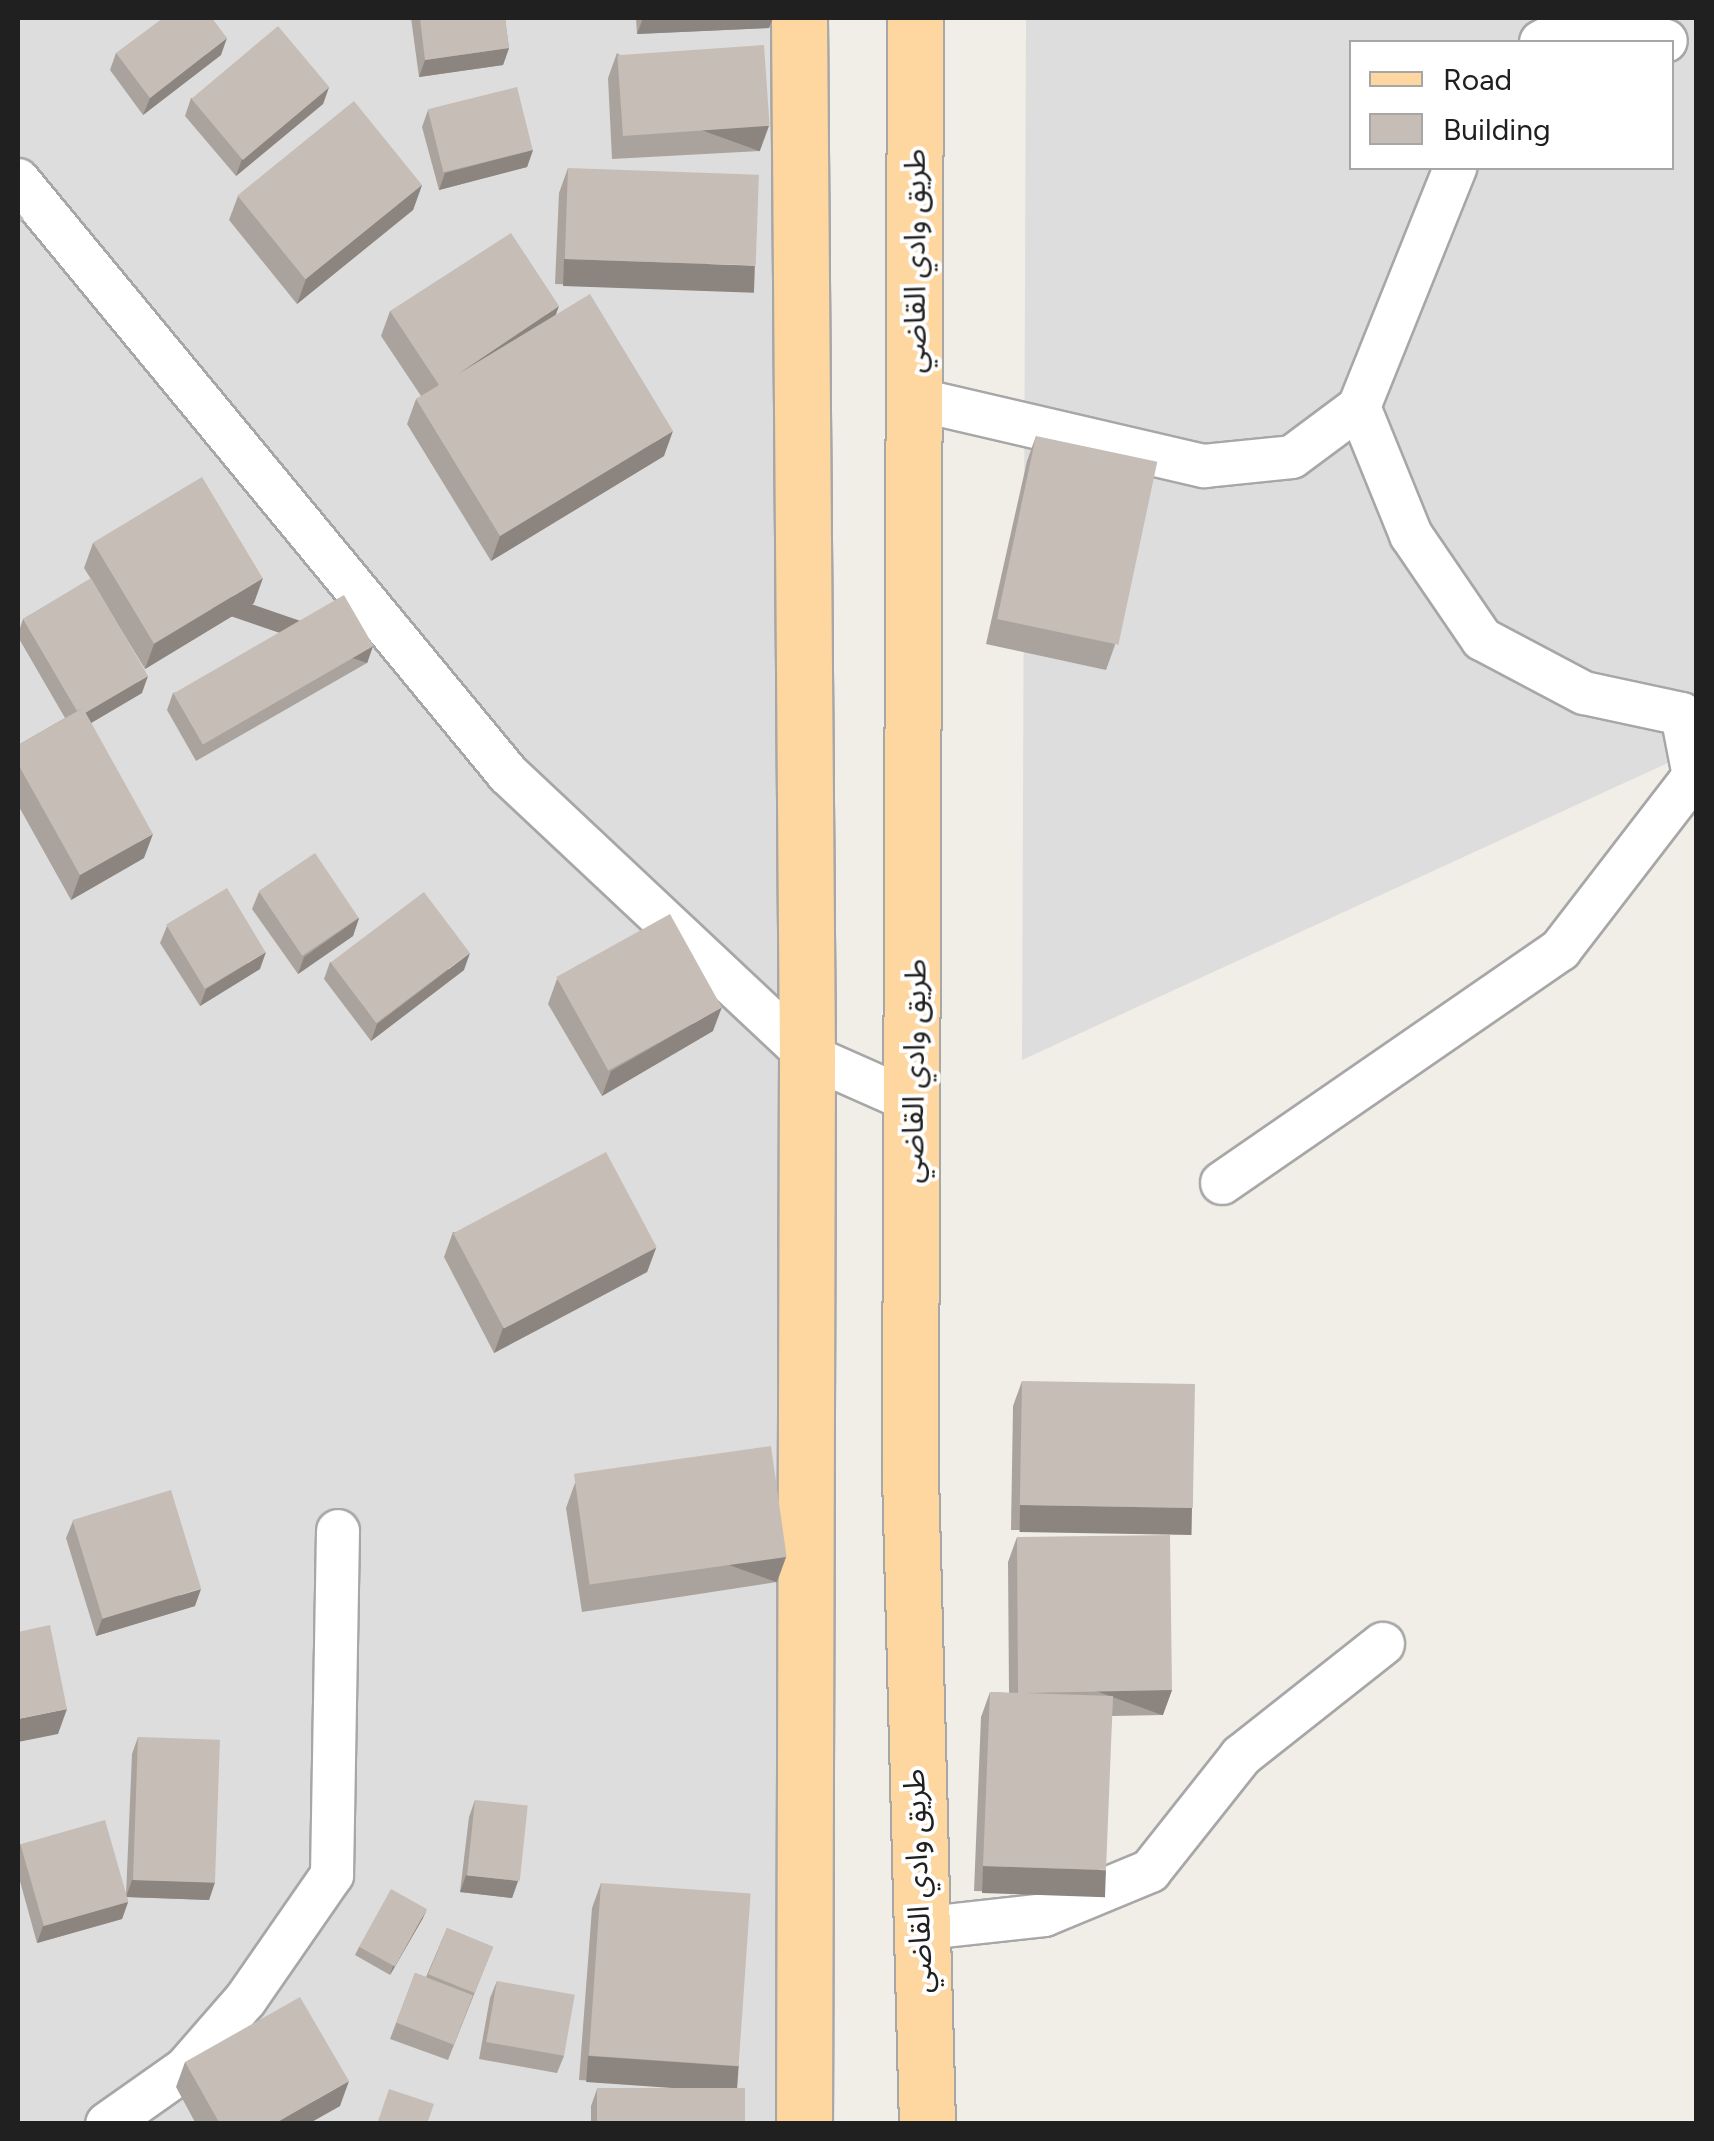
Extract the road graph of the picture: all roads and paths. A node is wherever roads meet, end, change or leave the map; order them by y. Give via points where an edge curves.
1 (799, 18) edge
2 (915, 18) edge
3 (1587, 18) edge
4 (1545, 40) edge
5 (1663, 40) edge
6 (1453, 170) edge
7 (18, 180) edge
8 (915, 399) junction
9 (1360, 407) junction
10 (807, 1055) junction
11 (914, 1102) junction
12 (1222, 1183) dead end
13 (338, 1531) dead end
14 (1383, 1644) dead end
15 (918, 1929) junction
16 (108, 2124) edge
17 (804, 2124) edge
18 (927, 2124) edge

1 - 10 main road
2 - 8 main road, طريق وادي القاضي
3 - 4 street
3 - 5 street
6 - 9 street
7 - 10 street via 508,774
8 - 9 street via 1204,466 1292,457
8 - 11 main road, طريق وادي القاضي
9 - 12 street via 1411,535 1482,639 1584,693 1682,714 1694,776 1560,950
10 - 11 street
10 - 17 main road
11 - 15 main road, طريق وادي القاضي via 910,1474
13 - 16 street via 332,1875 246,1998 185,2069
14 - 15 street via 1241,1756 1150,1871 1044,1915
15 - 18 main road, طريق وادي القاضي

